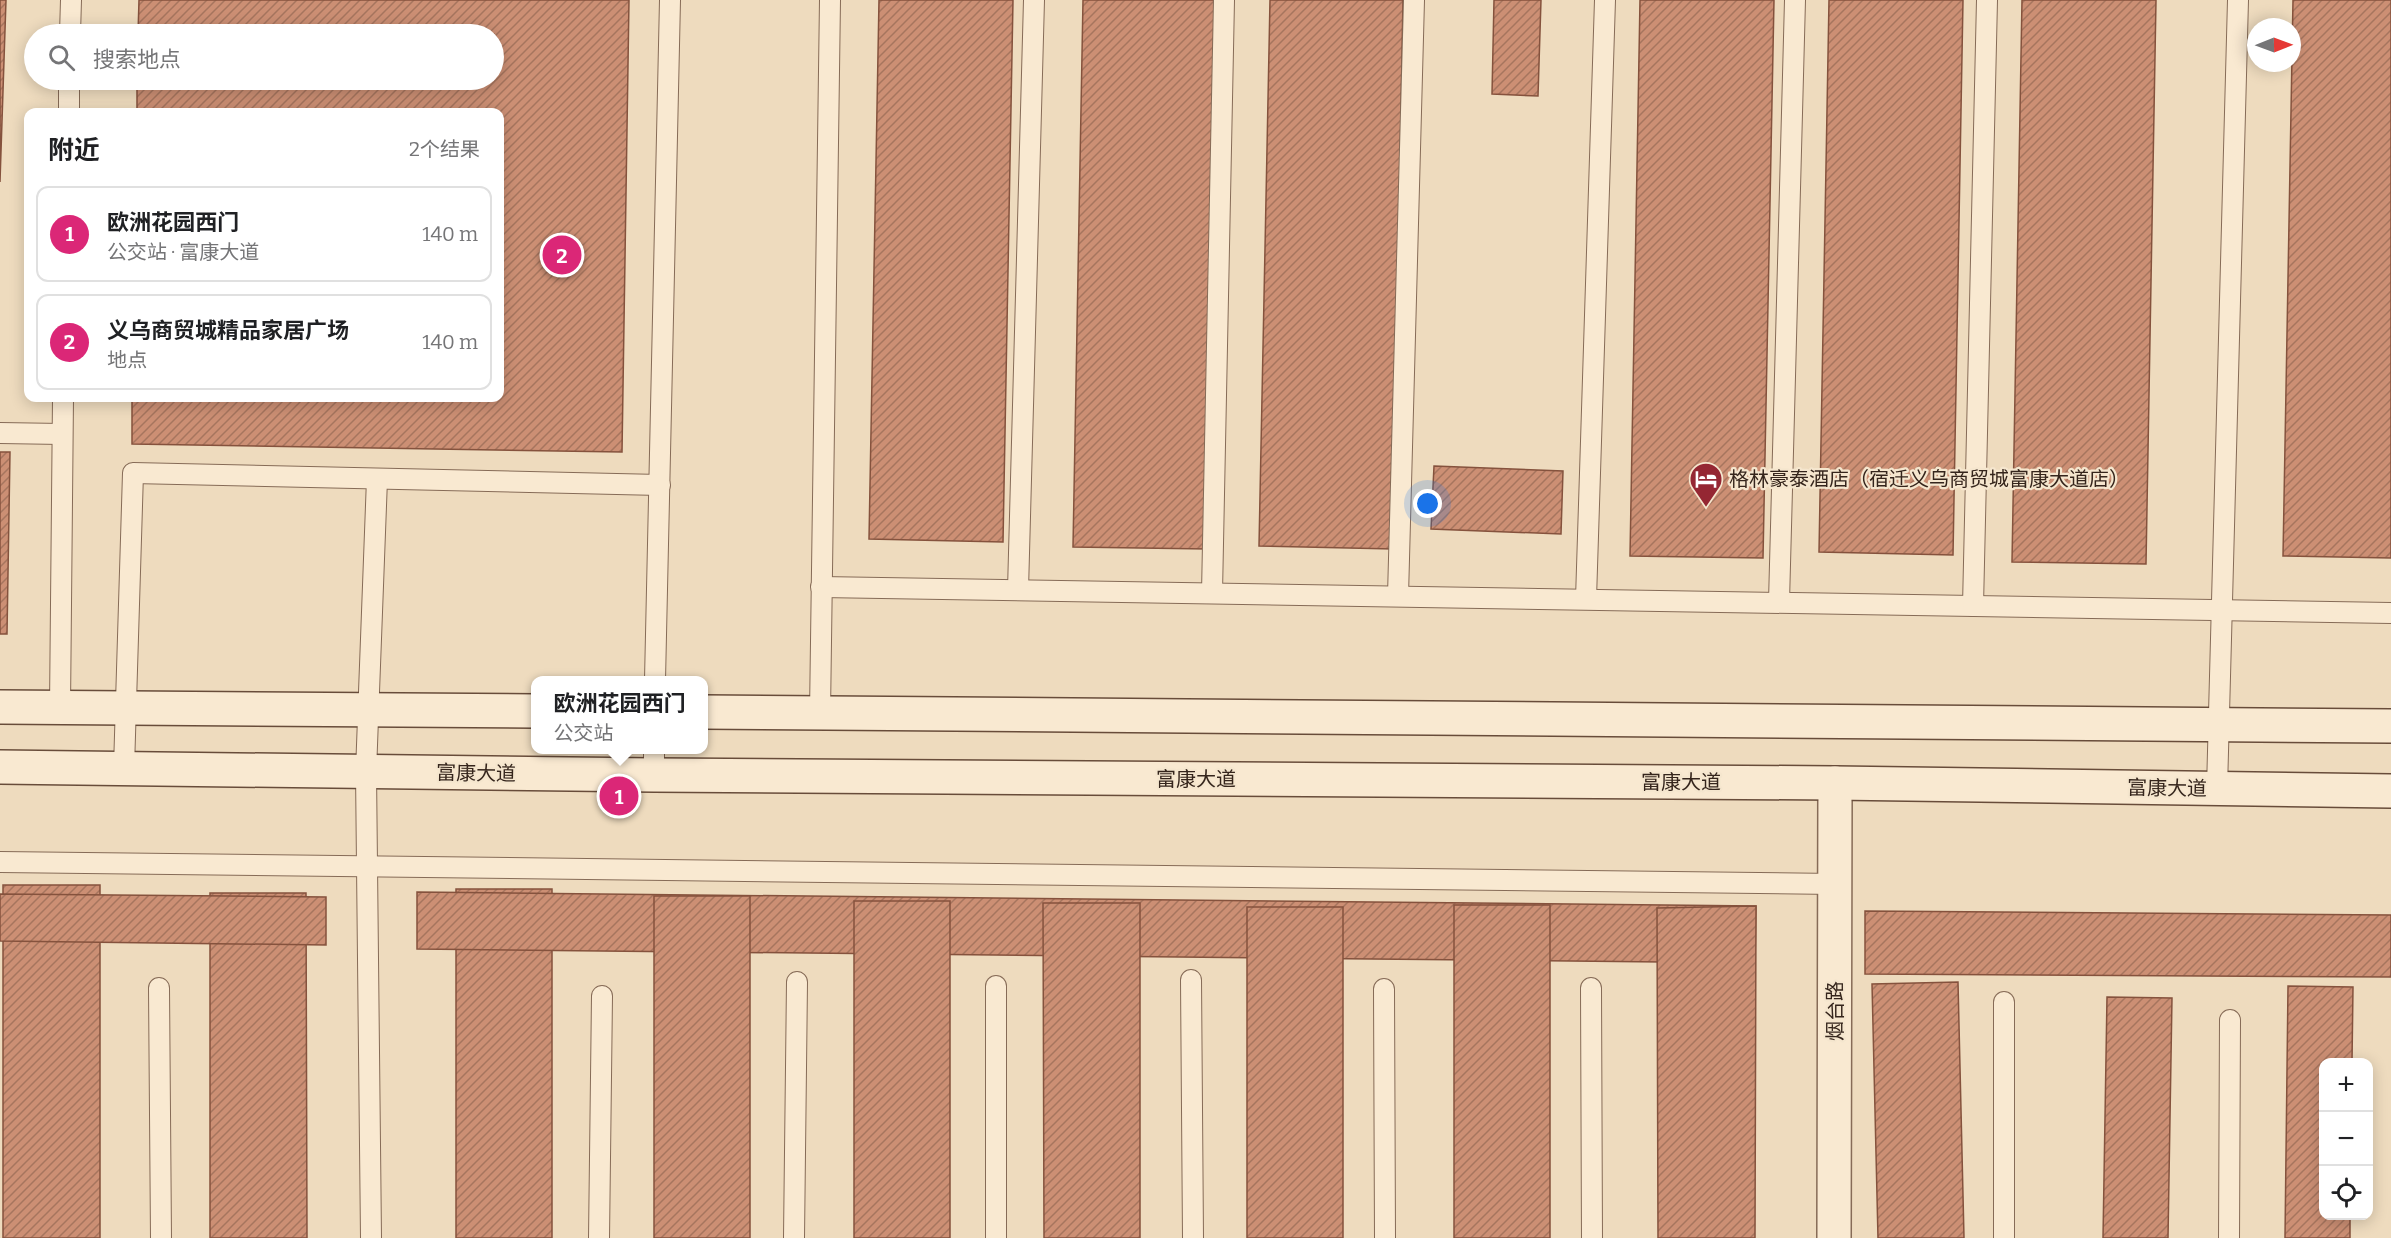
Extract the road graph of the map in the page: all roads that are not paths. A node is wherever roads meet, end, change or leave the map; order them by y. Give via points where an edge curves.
1 (71, 0) edge
2 (670, 0) edge
3 (830, 0) edge
4 (1034, 0) edge
5 (1224, 0) edge
6 (1414, 0) edge
7 (1605, 0) edge
8 (1795, 0) edge
9 (1987, 0) edge
10 (2238, 0) edge
11 (70, 24) edge
12 (69, 90) edge
13 (69, 108) edge
14 (63, 402) edge
15 (0, 433) edge
16 (62, 434) junction
17 (377, 478) junction
18 (660, 485) junction
19 (821, 587) junction
20 (1018, 590) junction
21 (1212, 593) junction
22 (1398, 596) junction
23 (1586, 599) junction
24 (1779, 603) junction
25 (1973, 606) junction
26 (2222, 610) junction
27 (2391, 613) edge
28 (655, 676) edge
29 (0, 707) edge
30 (60, 707) junction
31 (127, 707) junction
32 (368, 709) junction
33 (531, 711) edge
34 (708, 712) edge
35 (820, 713) junction
36 (2219, 725) junction
37 (2391, 726) edge
38 (654, 762) edge
39 (0, 767) edge
40 (124, 768) junction
41 (366, 771) junction
42 (1835, 783) junction
43 (2217, 789) junction
44 (2391, 791) edge
45 (0, 862) edge
46 (367, 866) junction
47 (1835, 884) junction
48 (1191, 980) dead end
49 (797, 982) dead end
50 (996, 986) dead end
51 (159, 988) dead end
52 (1591, 988) dead end
53 (1384, 990) dead end
54 (602, 996) dead end
55 (2004, 1002) dead end
56 (2230, 1020) dead end
57 (161, 1238) edge
58 (371, 1238) edge
59 (599, 1238) edge
60 (794, 1238) edge
61 (996, 1238) edge
62 (1193, 1238) edge
63 (1385, 1238) edge
64 (1592, 1238) edge
65 (1834, 1238) edge
66 (2004, 1238) edge
67 (2229, 1238) edge

1 - 11 lane
2 - 18 lane
3 - 19 lane
4 - 20 lane
5 - 21 lane
6 - 22 lane
7 - 23 lane
8 - 24 lane
9 - 25 lane
10 - 26 lane
12 - 13 lane
14 - 16 lane
15 - 16 lane
16 - 30 lane
17 - 18 lane
17 - 31 lane via 133,473
17 - 32 lane
18 - 28 lane
19 - 20 lane
19 - 35 lane
20 - 21 lane
21 - 22 lane
22 - 23 lane
23 - 24 lane
24 - 25 lane
25 - 26 lane
26 - 27 lane
26 - 36 lane
29 - 30 street
30 - 31 street
31 - 32 street
31 - 40 lane
32 - 33 street
32 - 41 lane
34 - 35 street
35 - 36 street
36 - 37 street
36 - 43 lane
38 - 41 street, 富康大道
38 - 42 street, 富康大道
39 - 40 street, 富康大道
40 - 41 street, 富康大道
41 - 46 lane
42 - 43 street, 富康大道
42 - 47 street, 烟台路
43 - 44 street, 富康大道
45 - 46 lane
46 - 47 lane
46 - 58 lane
47 - 65 street, 烟台路
48 - 62 lane
49 - 60 lane
50 - 61 lane
51 - 57 lane
52 - 64 lane
53 - 63 lane
54 - 59 lane
55 - 66 lane
56 - 67 lane

